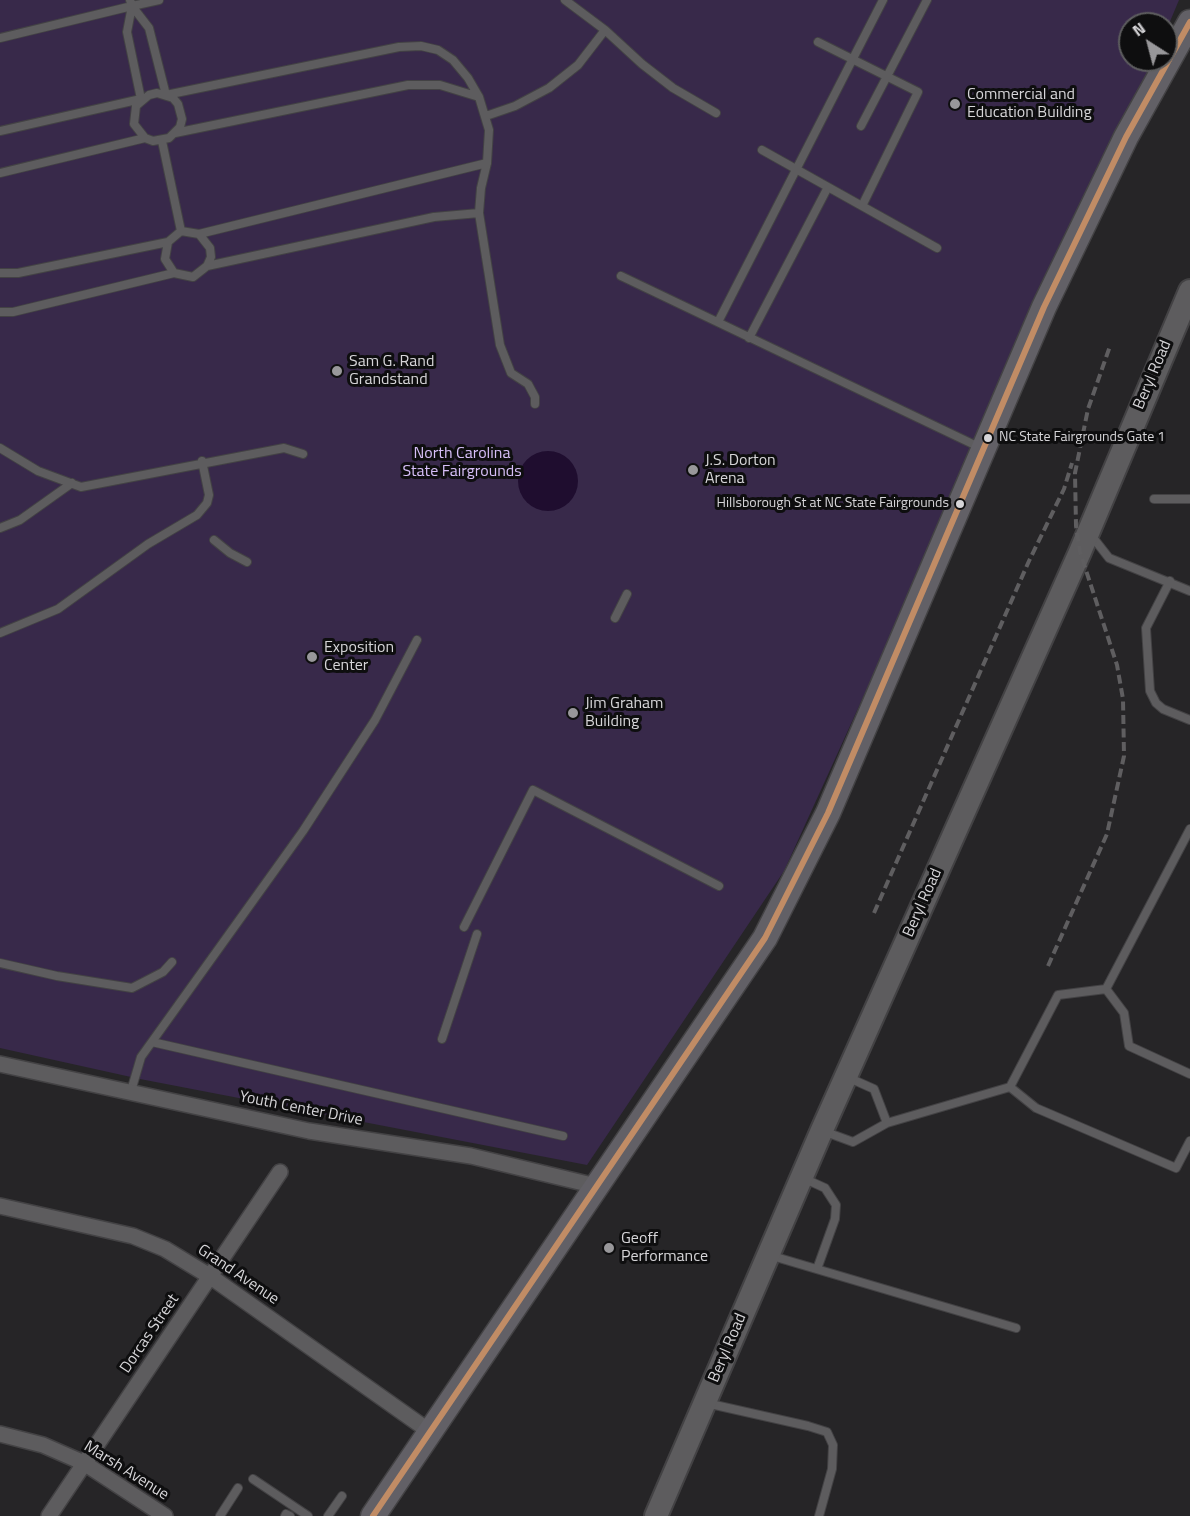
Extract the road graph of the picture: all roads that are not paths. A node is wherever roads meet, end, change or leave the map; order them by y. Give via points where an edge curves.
1 (159, 0) edge
2 (565, 0) edge
3 (883, 0) edge
4 (927, 0) edge
5 (133, 2) edge
6 (1190, 22) edge
7 (605, 30) junction
8 (0, 38) edge
9 (818, 42) dead end
10 (853, 58) junction
11 (885, 76) junction
12 (166, 94) junction
13 (478, 97) junction
14 (141, 99) junction
15 (716, 113) dead end
16 (486, 116) junction
17 (861, 126) dead end
18 (0, 131) edge
19 (176, 133) junction
20 (145, 138) junction
21 (162, 141) junction
22 (762, 150) dead end
23 (488, 163) junction
24 (796, 169) junction
25 (0, 173) edge
26 (828, 187) junction
27 (862, 206) junction
28 (480, 213) junction
29 (181, 231) junction
30 (199, 234) junction
31 (168, 242) junction
32 (938, 248) dead end
33 (207, 266) junction
34 (0, 273) edge
35 (174, 273) junction
36 (621, 276) dead end
37 (1190, 291) edge
38 (0, 312) edge
39 (718, 322) junction
40 (750, 338) junction
41 (535, 405) dead end
42 (0, 448) edge
43 (982, 448) junction
44 (303, 454) dead end
45 (202, 461) junction
46 (72, 483) junction
47 (1154, 499) dead end
48 (1190, 499) edge
49 (0, 528) edge
50 (1088, 532) junction
51 (214, 540) dead end
52 (247, 562) dead end
53 (1170, 581) junction
54 (1190, 591) edge
55 (627, 594) dead end
56 (615, 618) dead end
57 (0, 633) edge
58 (417, 640) dead end
59 (1190, 720) edge
60 (1190, 829) edge
61 (719, 886) dead end
62 (465, 927) dead end
63 (477, 934) dead end
64 (172, 962) dead end
65 (0, 963) edge
66 (1106, 989) junction
67 (442, 1039) dead end
68 (152, 1042) junction
69 (0, 1064) edge
70 (1190, 1074) edge
71 (846, 1076) junction
72 (1010, 1088) junction
73 (130, 1091) junction
74 (887, 1123) junction
75 (822, 1130) junction
76 (563, 1136) dead end
77 (1190, 1141) edge
78 (280, 1172) dead end
79 (801, 1178) junction
80 (596, 1186) junction
81 (0, 1206) edge
82 (768, 1255) junction
83 (817, 1269) junction
84 (211, 1276) junction
85 (1016, 1328) dead end
86 (704, 1402) junction
87 (429, 1431) junction
88 (0, 1434) edge
89 (84, 1463) junction
90 (253, 1479) dead end
91 (238, 1488) dead end
92 (342, 1496) dead end
93 (49, 1516) edge
94 (165, 1516) edge
95 (219, 1516) edge
96 (285, 1516) edge
97 (290, 1516) edge
98 (308, 1516) edge
99 (328, 1516) edge
100 (372, 1516) edge
101 (656, 1516) edge
102 (819, 1516) edge

1 - 5 lane
2 - 7 lane
3 - 10 lane
4 - 11 lane
5 - 8 lane
5 - 12 lane via 149,28
5 - 14 lane via 127,32
6 - 43 main road via 1126,137
7 - 15 lane via 673,88
7 - 16 lane via 590,53 557,83 515,106
9 - 10 lane
10 - 11 lane
10 - 24 lane
11 - 17 lane
11 - 27 lane via 918,92
12 - 13 lane via 421,45 453,60
12 - 14 lane via 149,94
12 - 19 lane via 181,111
13 - 16 lane
13 - 19 lane via 440,86 408,85
14 - 18 lane
14 - 20 lane via 133,115 138,132
16 - 23 lane
19 - 21 lane
20 - 21 lane
20 - 25 lane
21 - 29 lane
22 - 24 lane
23 - 28 lane
23 - 30 lane
24 - 26 lane
24 - 39 lane
26 - 27 lane
26 - 40 lane
27 - 32 lane
28 - 33 lane via 434,217
28 - 41 lane via 495,324 511,373 528,384
29 - 30 lane
29 - 31 lane
30 - 33 lane via 210,248
31 - 34 lane via 18,273
31 - 35 lane via 165,259
33 - 35 lane via 193,277
35 - 38 lane
36 - 39 lane
37 - 50 street, Beryl Road
39 - 40 lane
40 - 43 lane
42 - 46 lane via 38,471
43 - 80 main road via 793,887 753,957
44 - 45 lane via 284,448
45 - 46 lane via 81,487
45 - 57 lane via 209,495 197,515 148,544 58,609
46 - 49 lane via 20,520
47 - 48 lane
50 - 53 lane via 1109,558
50 - 71 street, Beryl Road
51 - 52 lane
53 - 54 lane
53 - 59 lane via 1146,628 1150,691 1156,704
55 - 56 lane
58 - 68 lane via 375,720 303,831
60 - 66 lane
61 - 62 lane via 533,789
63 - 67 lane
64 - 65 lane via 163,972 132,988
66 - 70 lane via 1124,1013 1129,1046
66 - 72 lane via 1058,995
68 - 73 lane via 141,1057
68 - 76 lane
69 - 73 street, Youth Center Drive
71 - 74 lane via 874,1089
71 - 75 street, Beryl Road
72 - 74 lane
72 - 77 lane via 1036,1108 1176,1168
73 - 80 street, Youth Center Drive via 309,1131 471,1156
74 - 75 lane via 853,1142
75 - 79 street, Beryl Road
78 - 84 street, Dorcas Street
79 - 82 street, Beryl Road
79 - 83 lane via 825,1188 836,1205 835,1219
80 - 87 main road
81 - 84 street, Grand Avenue via 133,1236 165,1249
82 - 83 lane
82 - 86 street, Beryl Road
83 - 85 lane
84 - 87 street, Grand Avenue
84 - 89 street, Dorcas Street
86 - 101 street, Beryl Road
86 - 102 lane via 827,1432 833,1445 832,1469
87 - 100 main road
88 - 89 street, Marsh Avenue via 43,1445
89 - 93 street, Dorcas Street
89 - 94 street, Marsh Avenue
90 - 98 lane
91 - 95 lane
92 - 99 lane
96 - 97 lane

